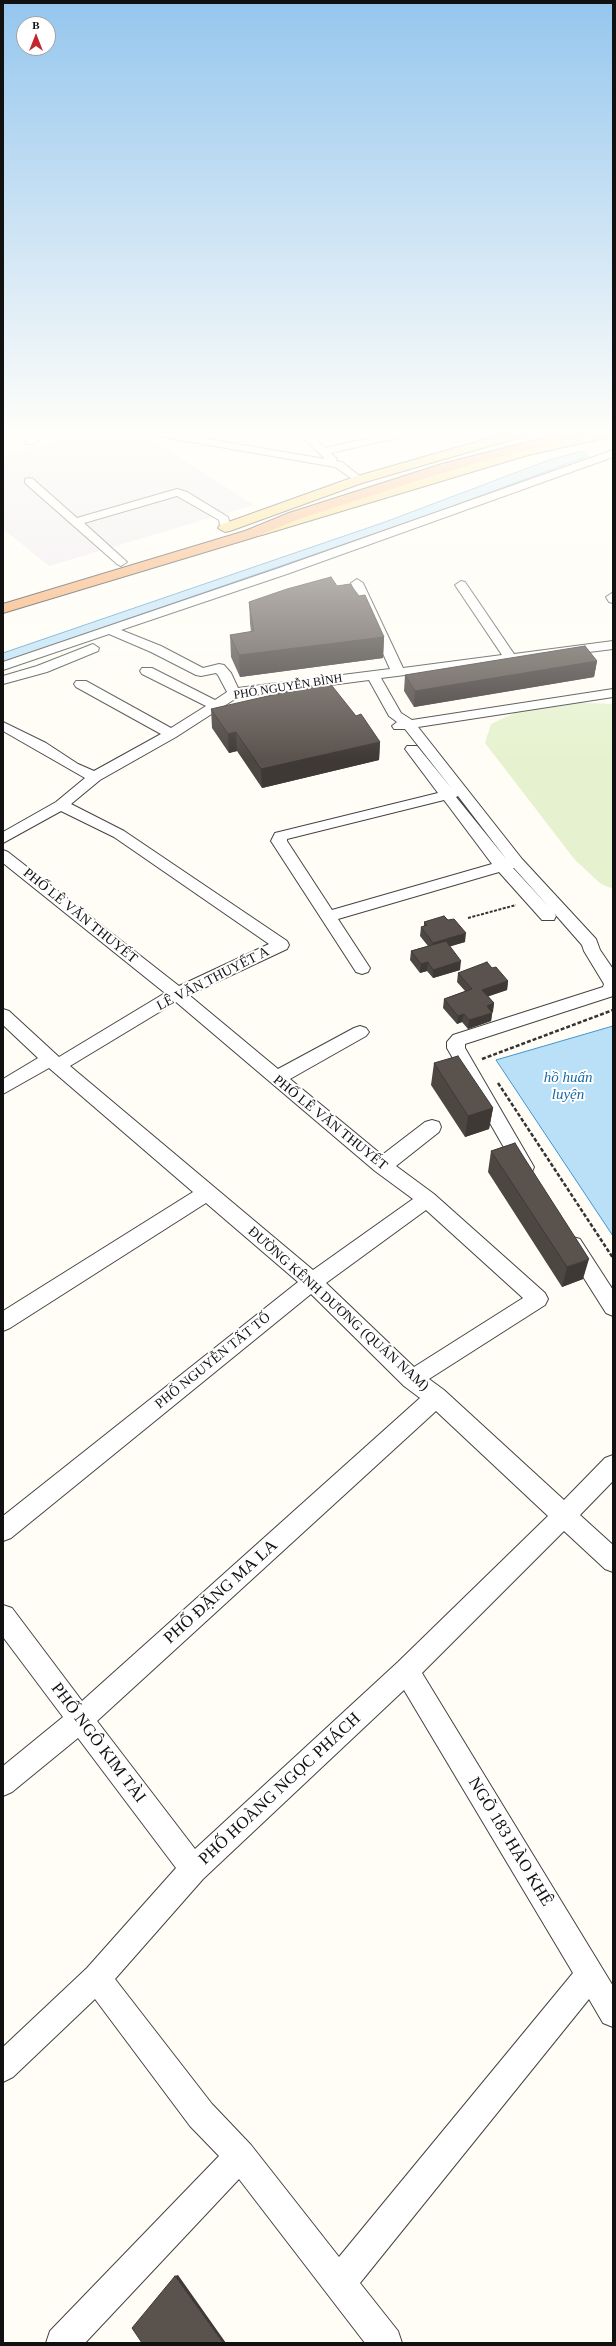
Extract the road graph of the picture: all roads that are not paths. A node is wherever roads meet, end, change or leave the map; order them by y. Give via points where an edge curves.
1 (97, 541) edge
2 (184, 541) edge
3 (225, 541) edge
4 (366, 541) edge
5 (121, 562) junction
6 (357, 583) dead end
7 (461, 585) dead end
8 (3, 597) edge
9 (3, 609) edge
10 (110, 630) junction
11 (123, 636) junction
12 (607, 645) edge
13 (510, 658) junction
14 (613, 660) edge
15 (3, 666) edge
16 (147, 671) dead end
17 (398, 672) junction
18 (373, 675) junction
19 (3, 680) edge
20 (81, 684) dead end
21 (234, 693) junction
22 (613, 693) edge
23 (215, 705) junction
24 (401, 722) junction
25 (3, 726) edge
26 (171, 734) junction
27 (95, 778) junction
28 (454, 792) junction
29 (61, 805) junction
30 (3, 838) edge
31 (3, 854) edge
32 (517, 862) junction
33 (502, 866) junction
34 (330, 916) junction
35 (592, 951) junction
36 (609, 966) edge
37 (362, 968) dead end
38 (177, 994) junction
39 (3, 1015) edge
40 (360, 1032) dead end
41 (55, 1062) junction
42 (276, 1078) junction
43 (3, 1087) edge
44 (432, 1127) dead end
45 (382, 1166) junction
46 (533, 1182) edge
47 (206, 1193) junction
48 (427, 1199) junction
49 (562, 1228) edge
50 (312, 1282) junction
51 (613, 1307) edge
52 (3, 1322) edge
53 (412, 1379) junction
54 (436, 1397) junction
55 (613, 1465) edge
56 (564, 1516) junction
57 (3, 1530) edge
58 (613, 1561) edge
59 (3, 1617) edge
60 (407, 1671) junction
61 (80, 1720) junction
62 (3, 1783) edge
63 (193, 1870) junction
64 (590, 1975) junction
65 (97, 1978) junction
66 (613, 2013) edge
67 (3, 2067) edge
68 (240, 2156) junction
69 (339, 2283) junction
70 (62, 2343) edge
71 (386, 2343) edge

1 - 5 street
2 - 5 highway
3 - 9 highway
4 - 10 street
5 - 8 highway
6 - 17 street
7 - 13 street
10 - 11 street
10 - 15 street
11 - 19 street via 42,669
11 - 21 street via 156,649 200,672 219,668
12 - 13 street, PHỐ NGUYỄN BÌNH
12 - 14 street
13 - 17 street, PHỐ NGUYỄN BÌNH
16 - 23 street
17 - 18 street, PHỐ NGUYỄN BÌNH
18 - 21 street, PHỐ NGUYỄN BÌNH
18 - 24 street
20 - 26 street
21 - 23 street, PHỐ NGUYỄN BÌNH
22 - 24 street
23 - 26 street, PHỐ NGUYỄN BÌNH
24 - 28 street
25 - 27 street
26 - 27 street, PHỐ NGUYỄN BÌNH
27 - 29 street, PHỐ NGUYỄN BÌNH
28 - 32 street
28 - 33 street
28 - 34 street via 280,836 279,841
29 - 30 street, PHỐ NGUYỄN BÌNH
29 - 38 street, LÊ VĂN THUYẾT A via 119,834 281,945
31 - 38 street, PHỐ LÊ VĂN THUYẾT
32 - 33 street
32 - 35 street via 590,943
33 - 34 street
33 - 35 street via 578,949
34 - 37 street
35 - 36 street
36 - 46 street via 612,984 609,991 456,1042 456,1048
38 - 41 street, LÊ VĂN THUYẾT A
38 - 42 street, PHỐ LÊ VĂN THUYẾT
39 - 41 street, ĐƯỜNG KÊNH DƯƠNG (QUÁN NAM)
40 - 42 street
41 - 43 street, LÊ VĂN THUYẾT A
41 - 47 street, ĐƯỜNG KÊNH DƯƠNG (QUÁN NAM)
42 - 45 street, PHỐ LÊ VĂN THUYẾT
44 - 45 street
45 - 48 street, PHỐ LÊ VĂN THUYẾT
47 - 50 street, ĐƯỜNG KÊNH DƯƠNG (QUÁN NAM)
47 - 52 street
48 - 50 street, PHỐ NGUYỄN TẤT TỐ
48 - 53 street, PHỐ LÊ VĂN THUYẾT via 538,1299
49 - 51 street
50 - 53 street, ĐƯỜNG KÊNH DƯƠNG (QUÁN NAM)
50 - 57 street, PHỐ NGUYỄN TẤT TỐ
53 - 54 street, ĐƯỜNG KÊNH DƯƠNG (QUÁN NAM)
54 - 56 street, ĐƯỜNG KÊNH DƯƠNG (QUÁN NAM)
54 - 61 street, PHỐ ĐẶNG MA LA
55 - 56 street, PHỐ HOÀNG NGỌC PHÁCH
56 - 58 street, ĐƯỜNG KÊNH DƯƠNG (QUÁN NAM)
56 - 60 street, PHỐ HOÀNG NGỌC PHÁCH
59 - 61 street, PHỐ NGÔ KIM TÀI
60 - 63 street, PHỐ HOÀNG NGỌC PHÁCH
60 - 64 street, NGÕ 183 HÀO KHÊ
61 - 62 street, PHỐ ĐẶNG MA LA
61 - 63 street, PHỐ NGÔ KIM TÀI
63 - 65 street, PHỐ HOÀNG NGỌC PHÁCH
64 - 66 street, NGÕ 183 HÀO KHÊ
64 - 69 street
65 - 67 street, PHỐ HOÀNG NGỌC PHÁCH
65 - 68 street via 202,2115
68 - 69 street
68 - 70 street
69 - 71 street

